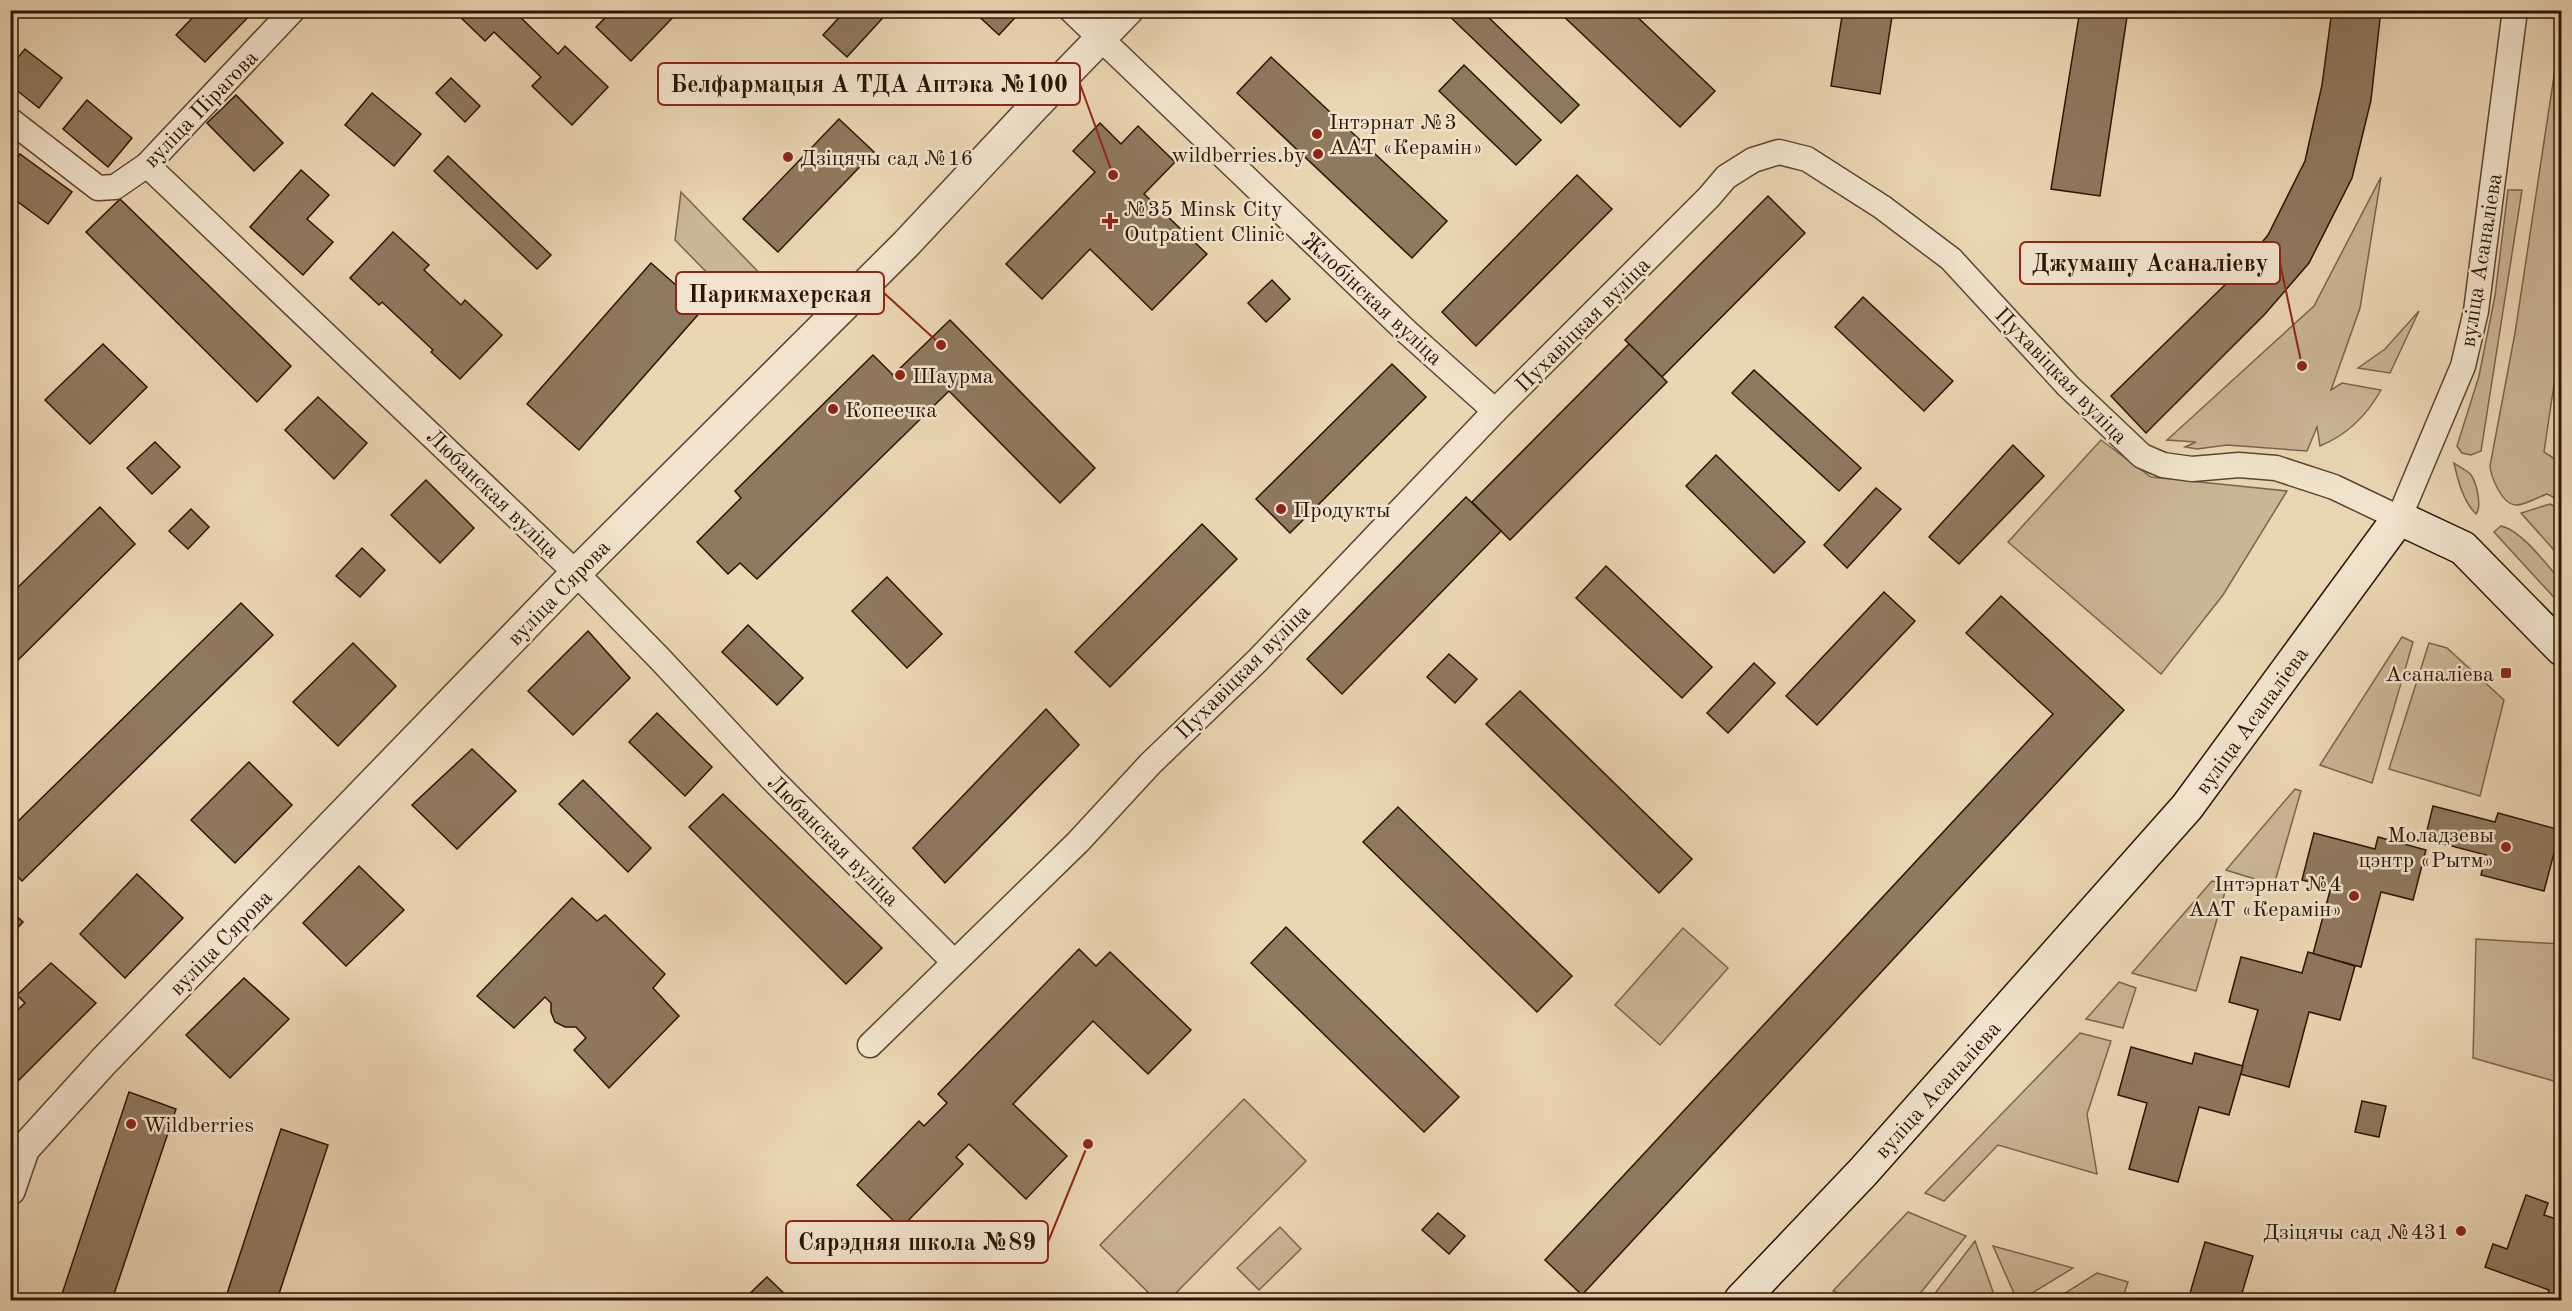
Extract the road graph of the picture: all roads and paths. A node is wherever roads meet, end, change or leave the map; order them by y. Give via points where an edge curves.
1 (293, 10) edge
2 (1071, 10) edge
3 (1128, 10) edge
4 (2515, 10) edge
5 (1100, 38) junction
6 (10, 120) edge
7 (147, 165) junction
8 (1495, 411) junction
9 (2399, 518) junction
10 (576, 573) junction
11 (2562, 649) edge
12 (954, 962) junction
13 (870, 1045) dead end
14 (10, 1190) edge
15 (1741, 1300) edge

1 - 7 street, вуліца Пірагова
2 - 5 street, Жлобінская вуліца
3 - 5 street, вуліца Сярова
4 - 9 street, вуліца Асаналіева via 2476,310 2463,366
5 - 8 street, Жлобінская вуліца
5 - 10 street, вуліца Сярова via 906,244
6 - 7 street, вуліца Пірагова via 98,188 115,187
7 - 10 street, Любанская вуліца
8 - 9 street, Пухавіцкая вуліца via 1726,177 1753,160 1779,152 1807,159 1882,207 1951,259 2068,386 2142,456 2163,465 2192,469 2239,465 2276,468 2334,487
8 - 12 street, Пухавіцкая вуліца via 1257,661
9 - 11 main road via 2463,548
9 - 15 main road, вуліца Асаналіева via 2187,807 1863,1173
10 - 12 street, Любанская вуліца
10 - 14 street, вуліца Сярова via 104,1060 24,1149
12 - 13 street, Пухавіцкая вуліца

